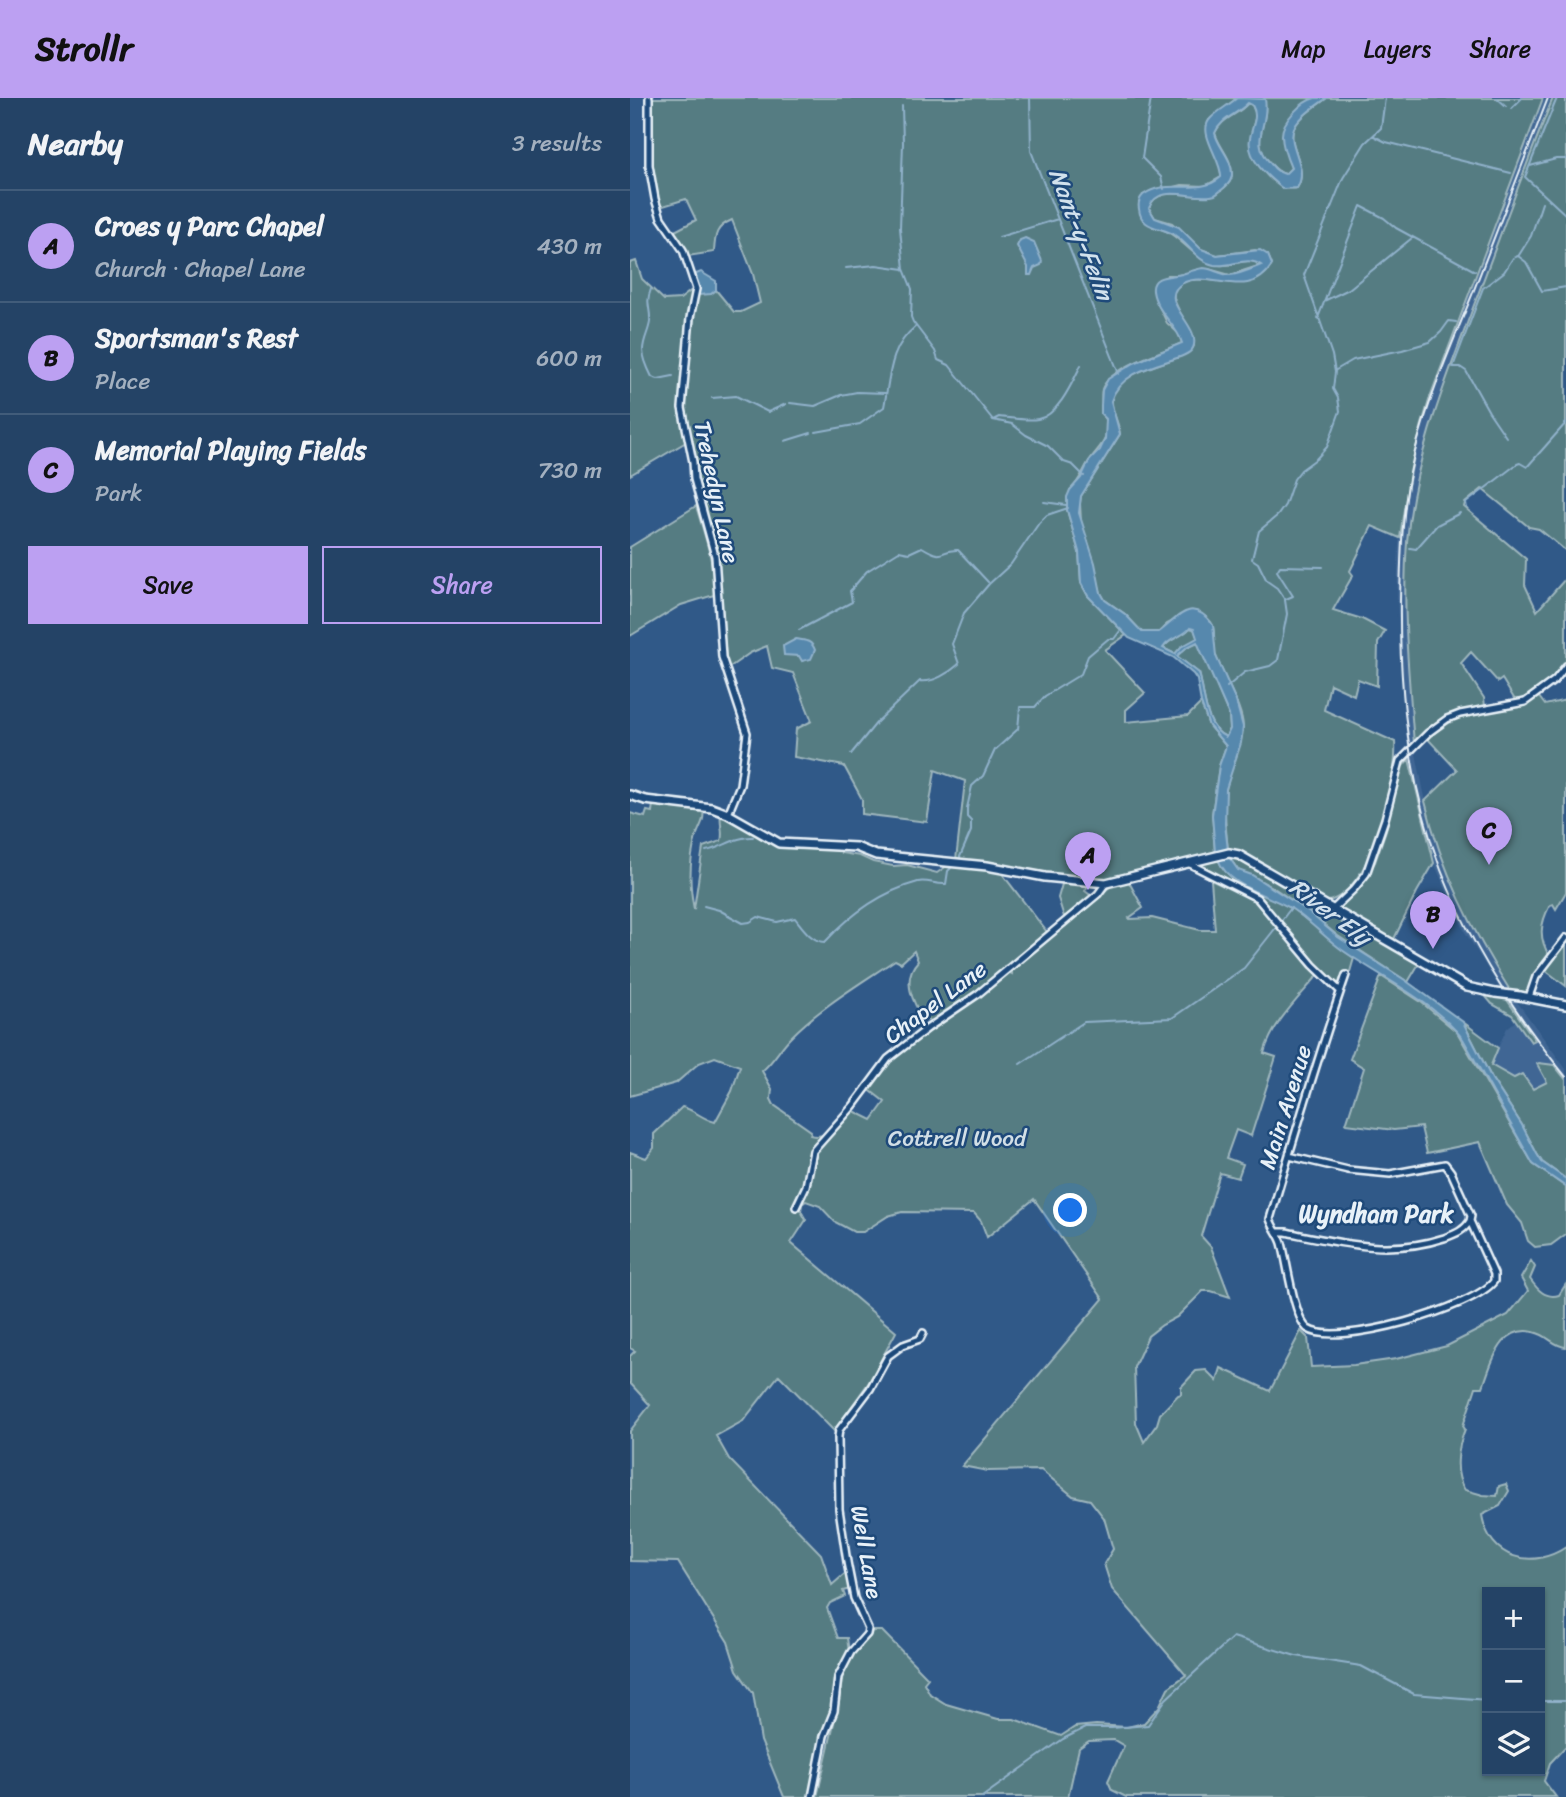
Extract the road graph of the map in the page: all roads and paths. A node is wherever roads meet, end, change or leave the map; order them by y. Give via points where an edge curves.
1 (649, 98) edge
2 (1566, 666) edge
3 (630, 795) edge
4 (728, 814) junction
5 (1188, 863) junction
6 (1106, 883) junction
7 (1332, 910) junction
8 (1566, 938) edge
9 (1346, 975) dead end
10 (1340, 991) junction
11 (1525, 996) junction
12 (1566, 1005) edge
13 (1289, 1156) junction
14 (796, 1207) dead end
15 (1470, 1221) junction
16 (1278, 1233) junction
17 (923, 1333) dead end
18 (812, 1797) edge

1 - 4 street, Trehedyn Lane via 649,165 655,199 660,218 684,250 696,289 682,408 694,479 715,556 722,657 747,733 740,785
2 - 7 street via 1525,702 1447,719 1400,761 1366,874
3 - 4 street
4 - 6 street via 779,843 856,848 876,855
5 - 6 street
5 - 7 street via 1229,853 1239,855
5 - 10 street via 1257,898
6 - 14 street, Chapel Lane via 978,994 888,1059 813,1152
7 - 11 street, bridge via 1467,987
8 - 11 street
9 - 10 street, Main Avenue
10 - 13 street, Main Avenue
11 - 12 street
13 - 15 street via 1390,1174 1445,1164
13 - 16 street, Main Avenue via 1270,1219
15 - 16 street via 1455,1234 1399,1248
15 - 16 street, Main Avenue via 1494,1274 1487,1290 1401,1324 1366,1332 1314,1331 1301,1321
17 - 18 street, Well Lane via 888,1356 839,1430 839,1509 854,1598 868,1629 850,1651 838,1677

